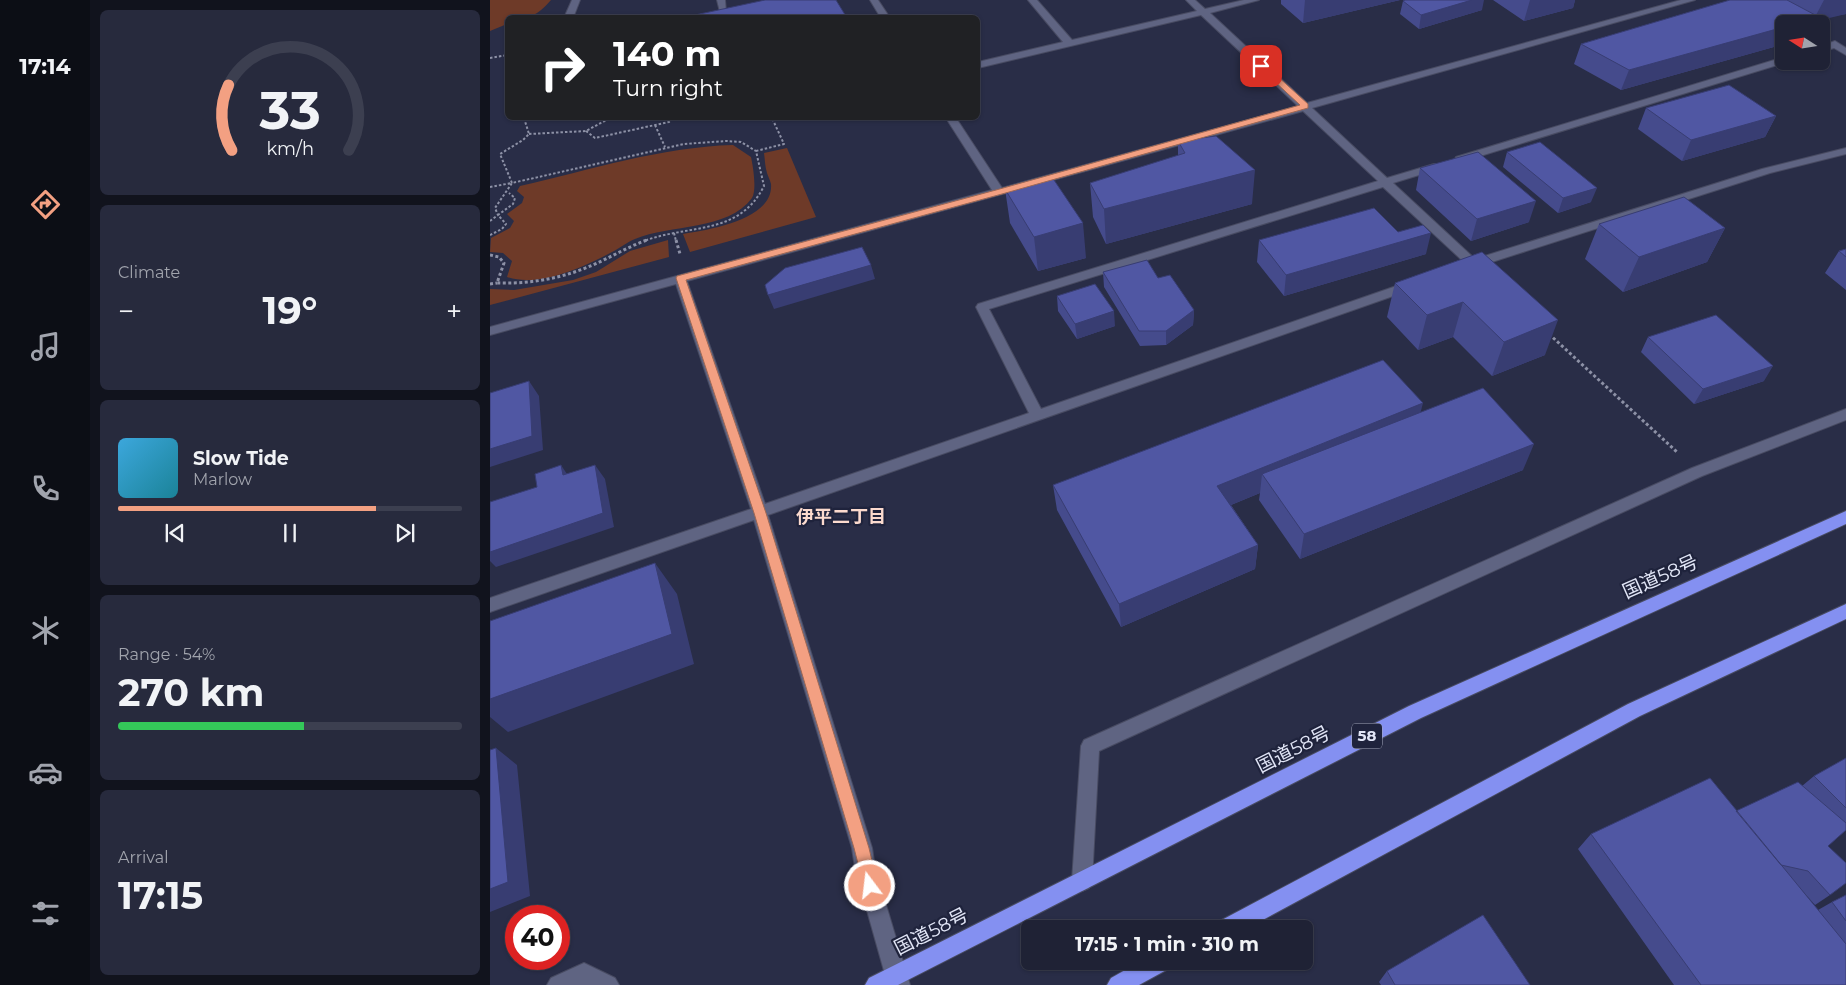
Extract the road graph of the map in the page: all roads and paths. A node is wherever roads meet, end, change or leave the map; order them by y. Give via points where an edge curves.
1 (576, 0) edge
2 (874, 0) edge
3 (1032, 0) edge
4 (1190, 0) edge
5 (1255, 0) edge
6 (1691, 0) edge
7 (1203, 12) junction
8 (569, 15) edge
9 (884, 15) edge
10 (1069, 43) junction
11 (1830, 45) edge
12 (1846, 52) edge
13 (505, 55) edge
14 (490, 58) edge
15 (1775, 63) edge
16 (980, 65) edge
17 (1305, 106) junction
18 (525, 120) edge
19 (597, 120) edge
20 (606, 120) edge
21 (671, 120) edge
22 (773, 120) edge
23 (952, 120) edge
24 (598, 124) junction
25 (655, 125) junction
26 (586, 131) junction
27 (529, 134) junction
28 (665, 147) junction
29 (756, 151) junction
30 (1846, 151) edge
31 (1387, 182) junction
32 (512, 183) junction
33 (490, 187) edge
34 (509, 192) junction
35 (999, 192) junction
36 (498, 215) junction
37 (490, 221) edge
38 (674, 232) junction
39 (490, 235) edge
40 (490, 255) edge
41 (682, 260) dead end
42 (1473, 264) junction
43 (1455, 270) edge
44 (680, 278) junction
45 (1427, 280) edge
46 (497, 282) junction
47 (490, 284) edge
48 (490, 331) edge
49 (1546, 331) edge
50 (1037, 414) junction
51 (1846, 414) edge
52 (1698, 472) junction
53 (760, 513) junction
54 (1846, 517) edge
55 (490, 605) edge
56 (1846, 611) edge
57 (1082, 880) junction
58 (1242, 920) edge
59 (1146, 970) edge
60 (898, 980) edge
61 (558, 985) edge
62 (608, 985) edge
63 (876, 985) edge
64 (1118, 985) edge

1 - 8 street
2 - 9 street
3 - 10 street
4 - 7 street
5 - 7 street
6 - 17 street
7 - 10 street
7 - 17 street
10 - 16 street
11 - 12 street via 1835,44
13 - 14 path
15 - 31 street
17 - 31 street
17 - 35 street
18 - 27 path
19 - 24 path
20 - 24 path
21 - 25 path
22 - 29 path via 784,144
23 - 35 street
24 - 26 path
25 - 26 path via 594,138
25 - 28 path
26 - 27 path
27 - 32 path via 524,141 500,154
28 - 29 path via 726,141 741,142
28 - 32 path
29 - 38 path via 764,186 754,204 741,215 715,225
30 - 42 street via 1766,171
31 - 42 street
31 - 50 street via 982,307
32 - 33 path
32 - 34 path
34 - 36 path via 495,208
34 - 36 path via 515,198 513,204
35 - 44 street
36 - 37 path
36 - 39 path via 506,224
38 - 41 path
38 - 46 path via 632,245 582,271 548,280 517,284
40 - 46 path via 499,256 504,263
42 - 43 street
44 - 48 street
44 - 53 street
45 - 50 street
46 - 47 path
49 - 52 path
50 - 53 street
51 - 52 street
52 - 57 street via 1090,746
53 - 55 street
53 - 60 street via 862,848
54 - 57 highway, 国道58号 / 58 via 1415,712
56 - 58 highway via 1634,710
57 - 60 highway, 国道58号 / 58
59 - 64 highway
60 - 63 highway, 国道58号 / 58
61 - 62 street via 584,973

